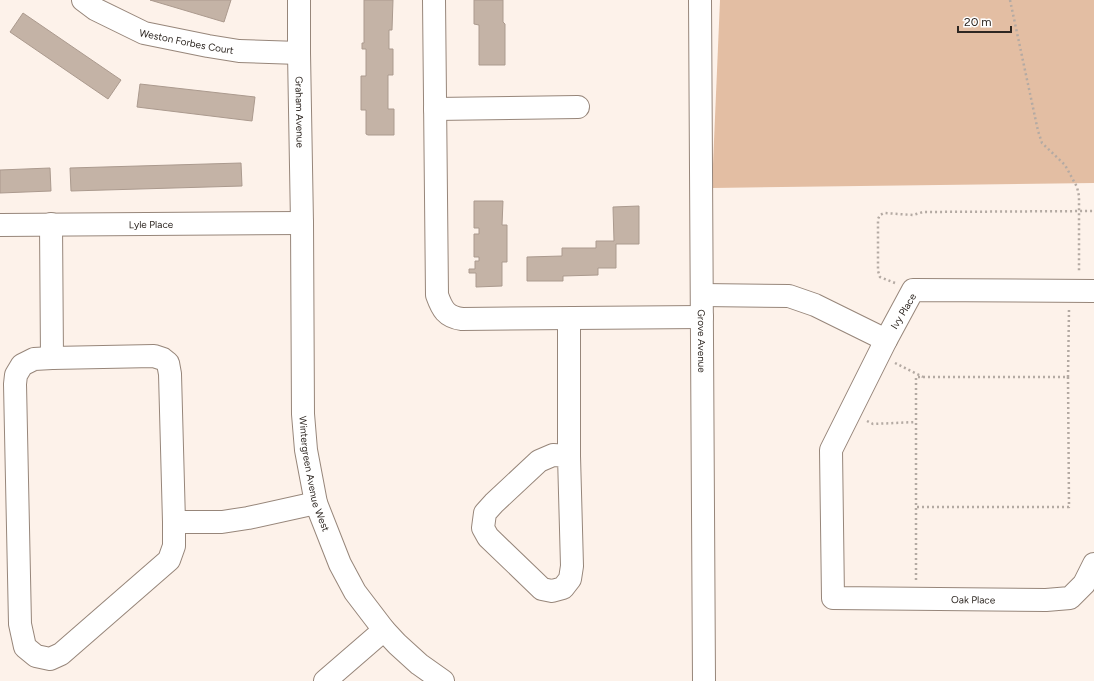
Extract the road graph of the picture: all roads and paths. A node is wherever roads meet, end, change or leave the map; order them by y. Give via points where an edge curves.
1 (83, 0) edge
2 (299, 0) edge
3 (434, 0) edge
4 (700, 0) edge
5 (1010, 0) edge
6 (299, 53) junction
7 (578, 107) dead end
8 (435, 109) junction
9 (1079, 211) junction
10 (1094, 211) edge
11 (302, 223) junction
12 (51, 224) junction
13 (0, 225) edge
14 (913, 290) junction
15 (1081, 291) edge
16 (702, 295) junction
17 (702, 317) junction
18 (569, 318) junction
19 (882, 347) junction
20 (52, 358) junction
21 (923, 377) junction
22 (1068, 377) junction
23 (849, 414) junction
24 (916, 422) junction
25 (569, 456) junction
26 (316, 503) junction
27 (916, 508) junction
28 (174, 522) junction
29 (1094, 564) edge
30 (916, 599) junction
31 (384, 630) junction
32 (325, 681) edge
33 (443, 681) edge
34 (704, 681) edge

1 - 6 street, Weston Forbes Court via 95,9 144,32 239,51
2 - 6 street, Graham Avenue
3 - 8 street
4 - 16 street, Grove Avenue
5 - 9 path via 1038,131 1042,143 1065,165 1077,187
6 - 11 street, Graham Avenue
7 - 8 street
8 - 18 street via 437,295 441,306 453,318 462,319
9 - 10 path
9 - 14 path via 923,212 913,215 884,213 878,219 878,271 880,276
9 - 15 path
11 - 12 street, Lyle Place
11 - 26 street, Wintergreen Avenue West via 303,414 306,450
12 - 13 street, Lyle Place
12 - 20 street
14 - 15 street, Ivy Place
14 - 19 street, Ivy Place
15 - 22 path
16 - 17 street, Grove Avenue
16 - 19 street, Ivy Place via 789,296 815,305
17 - 18 street
17 - 34 street, Grove Avenue
18 - 25 street
19 - 21 path
19 - 23 street
20 - 28 street via 154,356 168,363
20 - 28 street via 34,360 22,365 16,375 15,384 20,624 25,647 36,656 50,659 61,654 169,560 174,546
21 - 22 path
21 - 24 path via 916,377
22 - 27 path via 1069,507
23 - 24 path via 873,424
23 - 30 street, Oak Place via 831,450 833,598
24 - 27 path
25 - 25 street via 572,566 570,579 563,588 552,591 542,589 488,537 483,528 485,513 539,461 553,455
26 - 28 street via 222,522
26 - 31 street, Wintergreen Avenue West via 354,592
27 - 30 path
29 - 30 street, Oak Place via 1084,584 1070,598
31 - 32 street
31 - 33 street, Wintergreen Avenue West via 419,664

